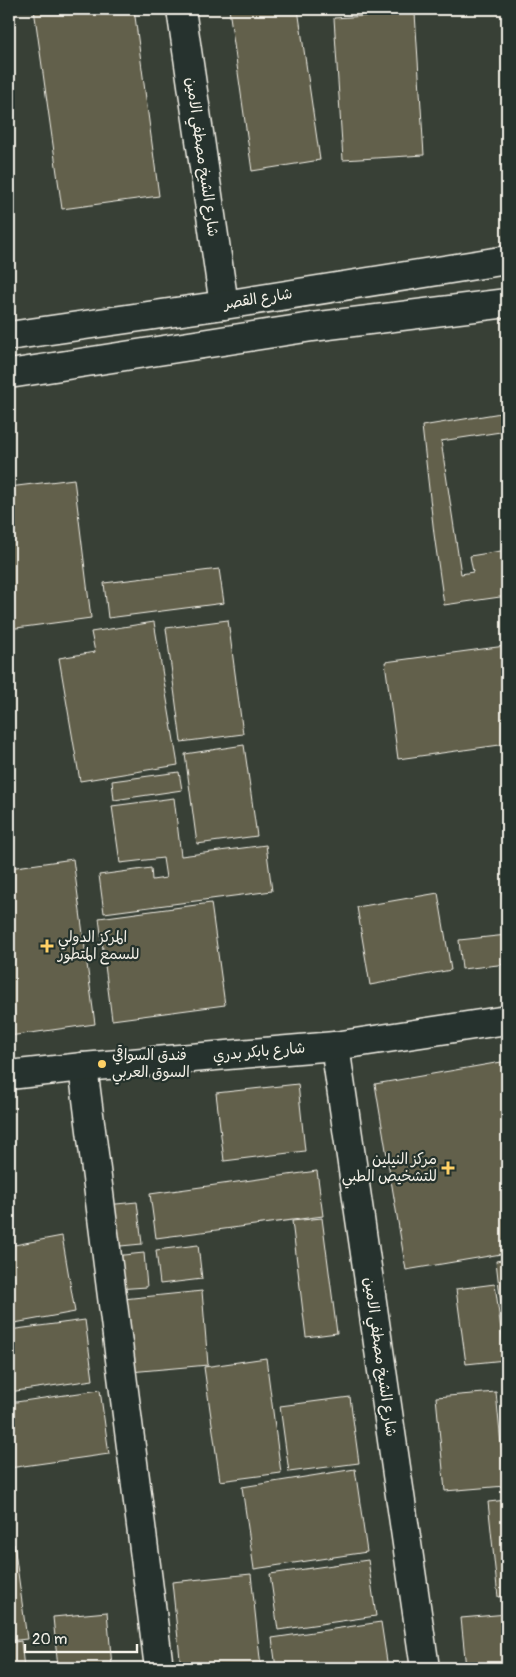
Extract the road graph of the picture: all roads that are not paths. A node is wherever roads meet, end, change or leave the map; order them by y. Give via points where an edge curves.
1 (181, 9) edge
2 (507, 260) edge
3 (507, 303) edge
4 (224, 305) junction
5 (9, 336) edge
6 (9, 374) edge
7 (507, 1020) edge
8 (336, 1046) junction
9 (83, 1067) junction
10 (9, 1075) edge
11 (159, 1668) edge
12 (425, 1668) edge

1 - 4 street, شارع الشيخ مصطفي الامين
2 - 4 street, شارع القصر
3 - 6 street via 312,327
4 - 5 street, شارع القصر
7 - 8 street, شارع بابكر بدري
8 - 9 street, شارع بابكر بدري
8 - 12 street, شارع الشيخ مصطفي الامين
9 - 10 street, شارع بابكر بدري
9 - 11 street

